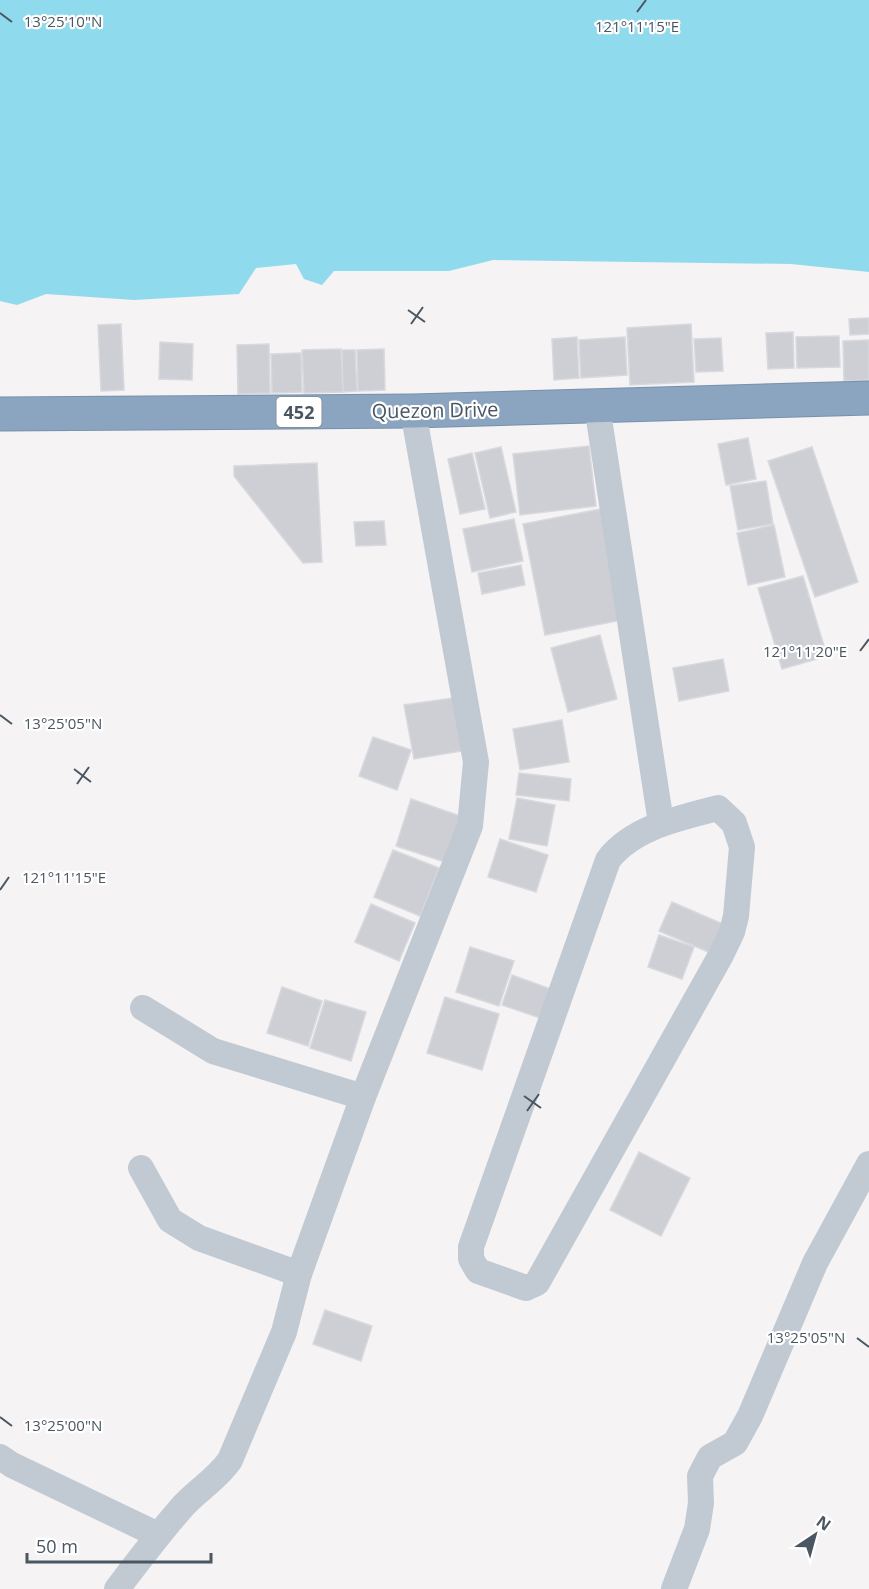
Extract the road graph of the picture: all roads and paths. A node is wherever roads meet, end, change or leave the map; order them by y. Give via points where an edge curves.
1 (869, 398) edge
2 (597, 406) junction
3 (413, 411) junction
4 (0, 414) edge
5 (661, 823) junction
6 (143, 1008) dead end
7 (363, 1097) junction
8 (869, 1164) edge
9 (141, 1168) dead end
10 (298, 1274) junction
11 (0, 1457) edge
12 (158, 1534) junction
13 (117, 1589) edge
14 (674, 1589) edge

1 - 2 highway, Quezon Drive / 452
2 - 3 highway, Quezon Drive / 452
2 - 5 street
3 - 4 highway, Quezon Drive / 452
3 - 7 street via 476,762 470,826
5 - 5 street via 718,808 734,823 742,847 732,932 537,1283 526,1288 511,1284 478,1271 471,1259 471,1247 608,860 616,848
6 - 7 street via 213,1051
7 - 10 street
8 - 14 street via 815,1263 750,1416 735,1443 710,1457 700,1476 702,1503 697,1529
9 - 10 street via 170,1220 199,1238
10 - 12 street via 284,1332 231,1460
11 - 12 street
12 - 13 street

